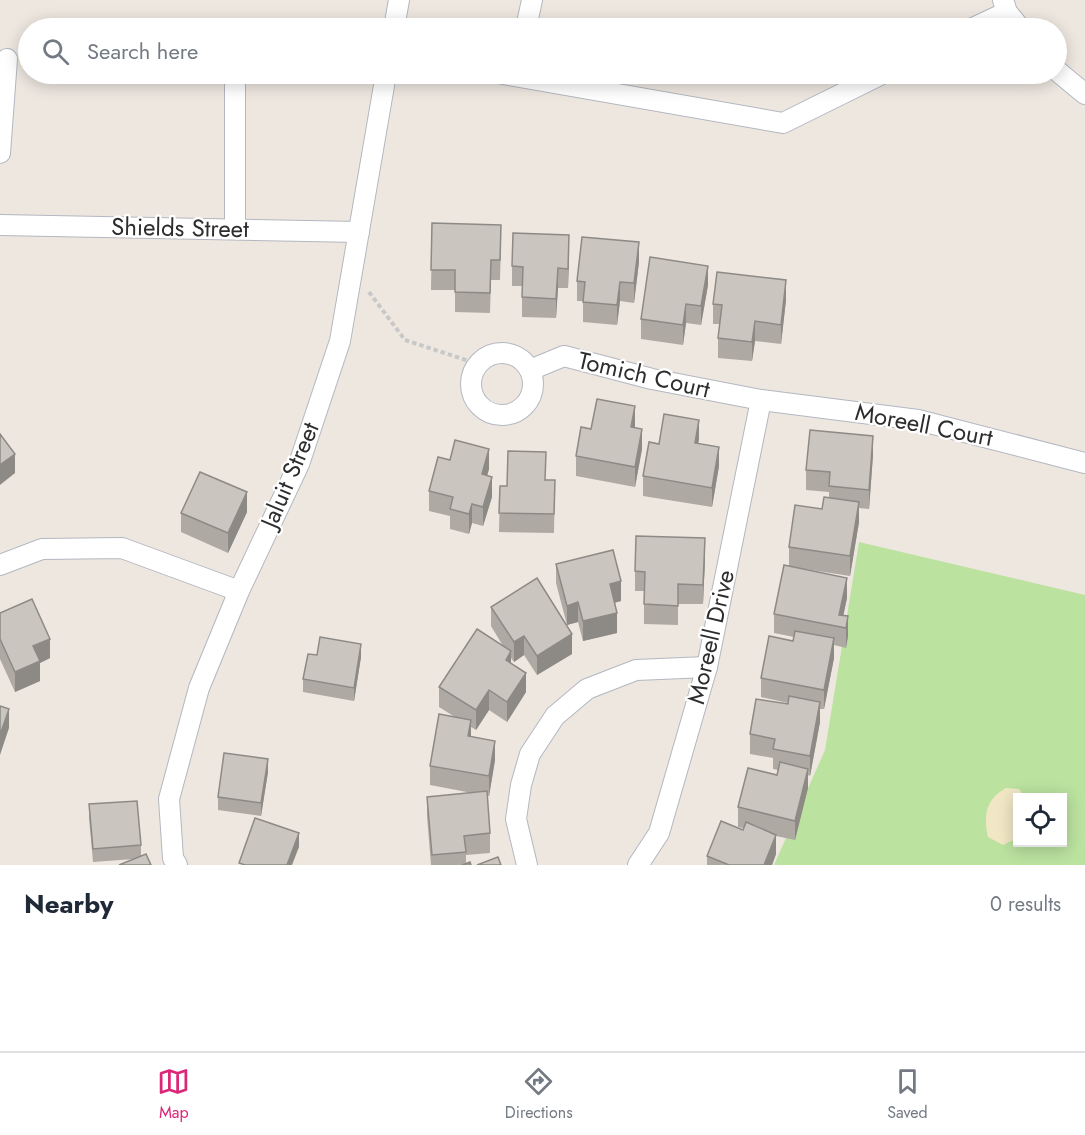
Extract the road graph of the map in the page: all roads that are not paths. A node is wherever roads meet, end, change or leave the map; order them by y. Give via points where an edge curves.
1 (399, 0) edge
2 (532, 0) edge
3 (1005, 6) edge
4 (396, 18) edge
5 (528, 18) edge
6 (988, 18) edge
7 (7, 59) dead end
8 (1067, 79) edge
9 (235, 84) edge
10 (384, 84) edge
11 (567, 84) edge
12 (862, 84) edge
13 (1085, 94) edge
14 (0, 153) edge
15 (0, 225) edge
16 (236, 230) junction
17 (359, 232) junction
18 (530, 370) junction
19 (761, 400) junction
20 (1085, 463) edge
21 (0, 565) edge
22 (239, 591) junction
23 (707, 667) junction
24 (177, 865) edge
25 (527, 865) edge
26 (638, 865) edge

1 - 4 street
2 - 5 street
3 - 6 street
7 - 14 street
8 - 13 street
9 - 16 street
10 - 17 street, Jaluit Street
11 - 12 street via 783,123
15 - 16 street, Shields Street
16 - 17 street, Shields Street
17 - 22 street, Jaluit Street via 340,341 299,464
18 - 18 street via 522,360 505,354 488,357 472,375 471,387 478,404 493,414 517,412 532,393
18 - 19 street, Tomich Court via 564,356 652,379
19 - 20 street, Moreell Court via 918,420
19 - 23 street, Moreell Drive
21 - 22 street via 42,549 122,548
22 - 24 street, Jaluit Street via 199,688 169,799 173,858
23 - 25 street via 636,670 587,689 555,716 530,753 521,785 516,819
23 - 26 street, Moreell Drive via 659,833

